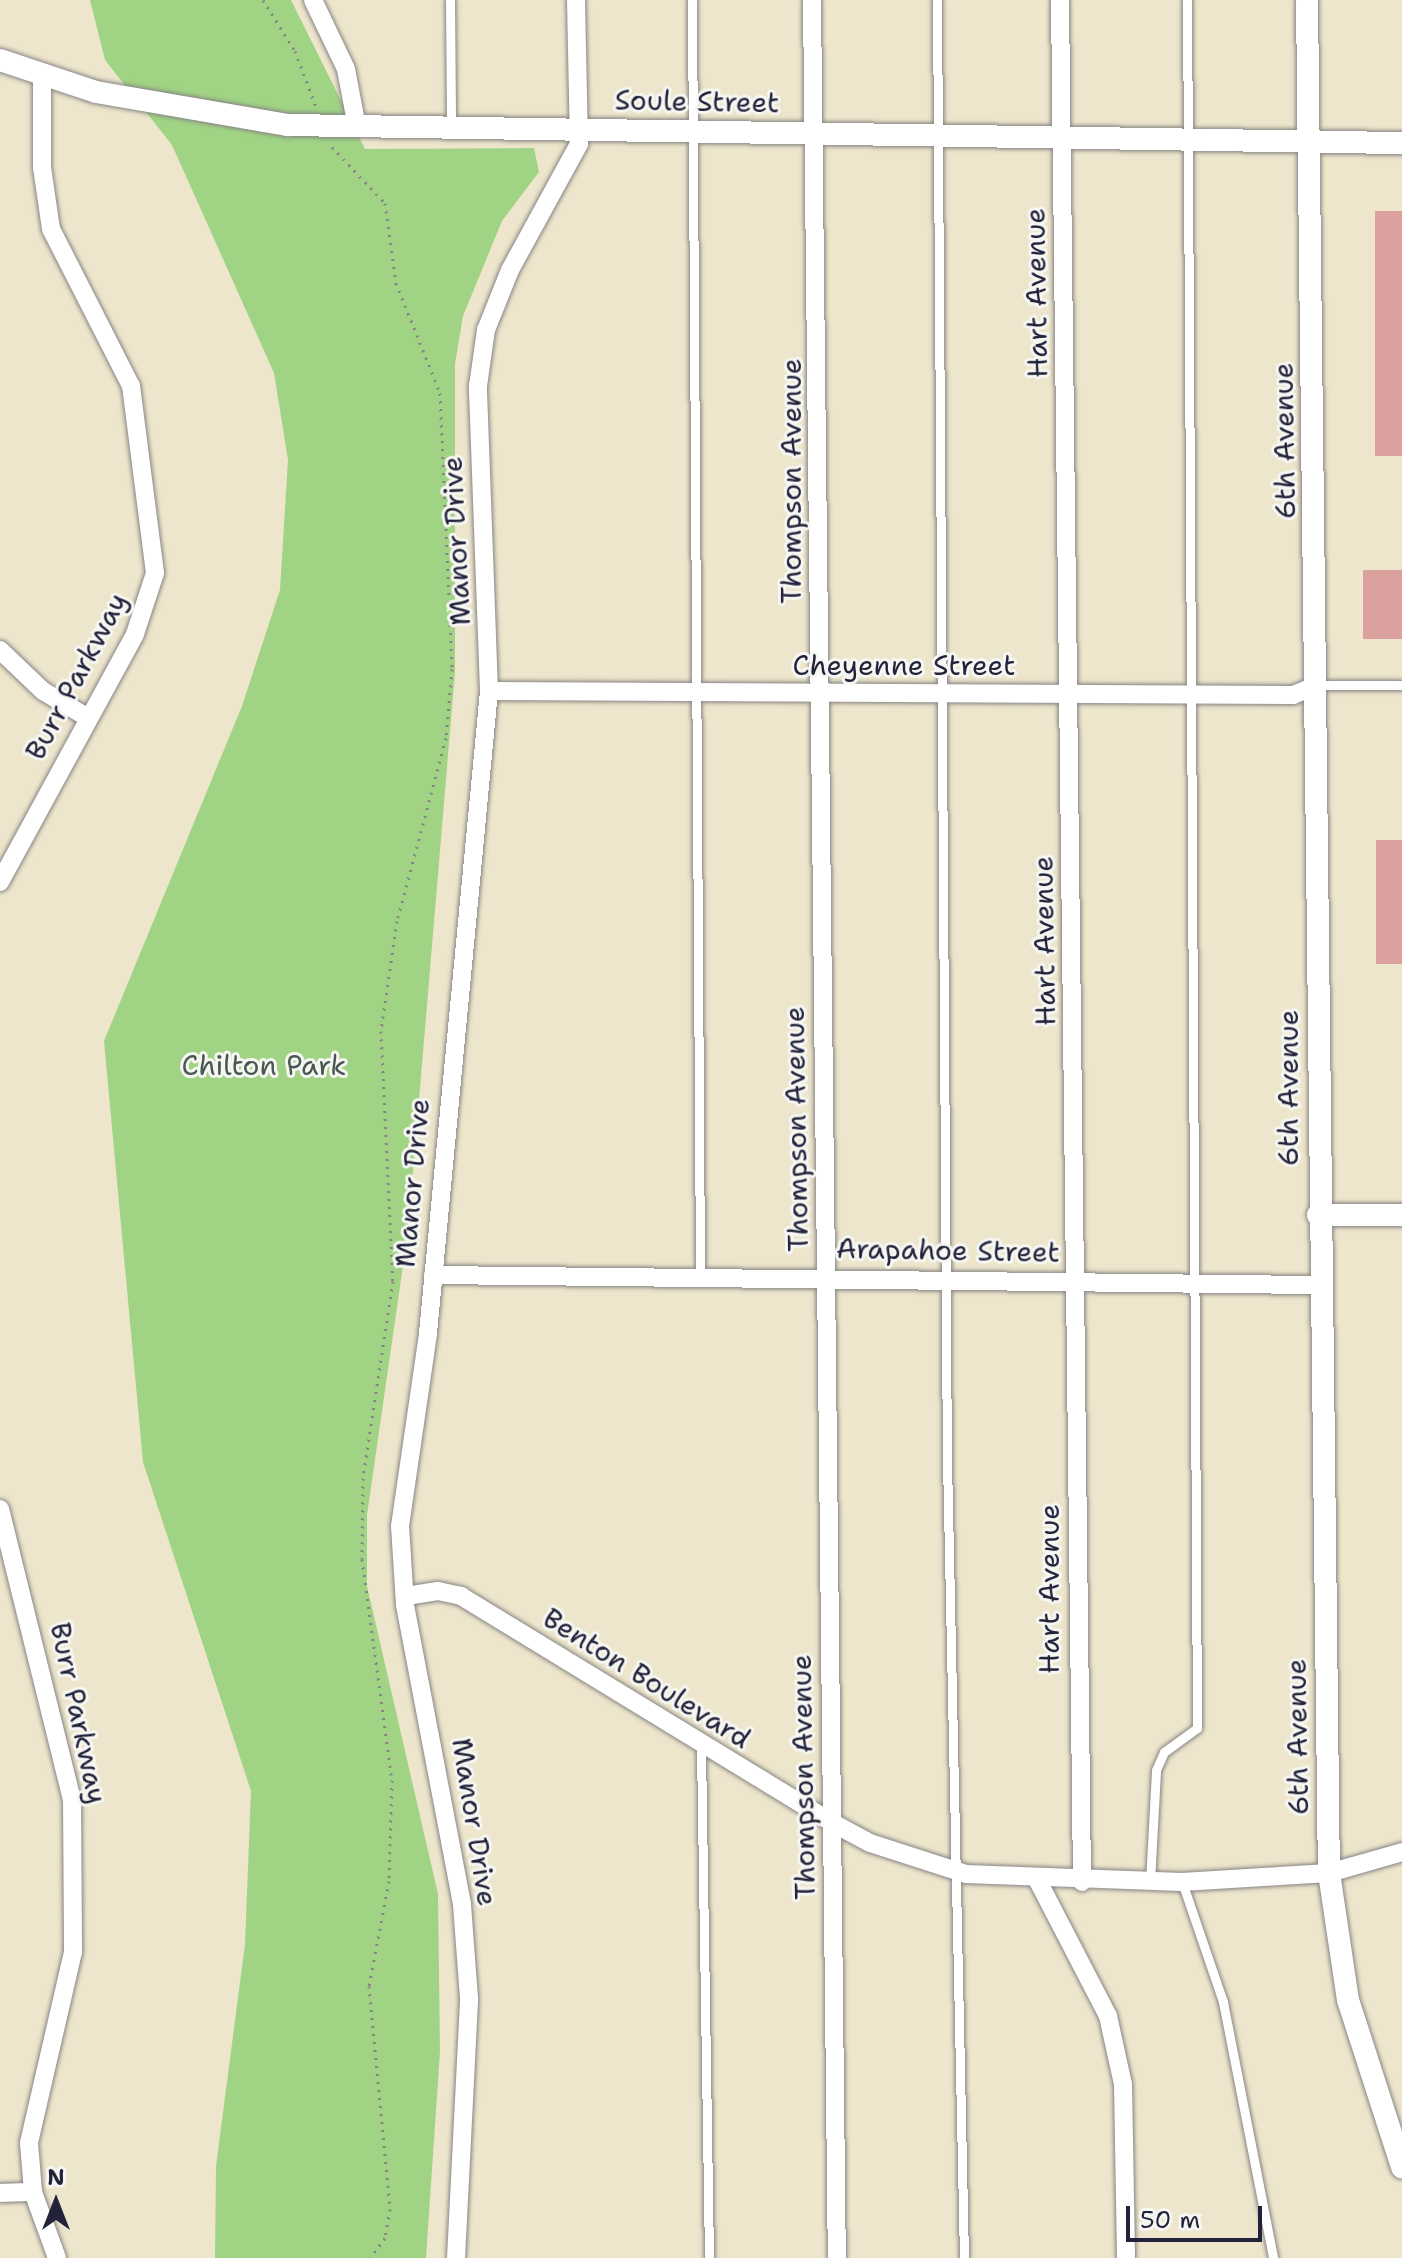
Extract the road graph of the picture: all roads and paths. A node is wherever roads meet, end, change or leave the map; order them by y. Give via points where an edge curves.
1 (263, 0) edge
2 (313, 0) edge
3 (450, 0) edge
4 (576, 0) edge
5 (692, 0) edge
6 (812, 0) edge
7 (937, 0) edge
8 (1060, 0) edge
9 (1187, 0) edge
10 (1307, 0) edge
11 (0, 60) edge
12 (42, 76) junction
13 (325, 126) junction
14 (357, 127) junction
15 (451, 129) junction
16 (578, 130) junction
17 (695, 131) junction
18 (814, 132) junction
19 (939, 134) junction
20 (1061, 135) junction
21 (1190, 138) junction
22 (1310, 141) junction
23 (1402, 143) edge
24 (0, 650) edge
25 (1318, 685) junction
26 (1402, 685) edge
27 (489, 691) junction
28 (694, 692) junction
29 (820, 692) junction
30 (943, 692) junction
31 (1069, 694) junction
32 (1190, 695) junction
33 (85, 716) junction
34 (0, 882) edge
35 (1318, 1215) junction
36 (1402, 1215) edge
37 (433, 1275) junction
38 (700, 1275) junction
39 (826, 1276) junction
40 (947, 1278) junction
41 (1076, 1281) junction
42 (1194, 1284) junction
43 (1319, 1285) junction
44 (0, 1509) edge
45 (406, 1596) junction
46 (701, 1748) junction
47 (831, 1822) junction
48 (1402, 1852) edge
49 (955, 1871) junction
50 (1329, 1873) junction
51 (1038, 1881) junction
52 (1082, 1882) junction
53 (1150, 1882) junction
54 (1182, 1882) junction
55 (1402, 2167) edge
56 (33, 2192) junction
57 (0, 2193) edge
58 (57, 2258) edge
59 (370, 2258) edge
60 (456, 2258) edge
61 (709, 2258) edge
62 (837, 2258) edge
63 (964, 2258) edge
64 (1126, 2258) edge
65 (1273, 2258) edge

1 - 13 path via 295,51
2 - 14 street via 346,69
3 - 15 lane
4 - 16 street, Manor Drive
5 - 17 lane
6 - 18 street, Thompson Avenue
7 - 19 lane
8 - 20 street, Hart Avenue
9 - 21 lane
10 - 22 street, 6th Avenue
11 - 12 street, Soule Street
12 - 13 street, Soule Street via 201,113
12 - 33 street, Burr Parkway via 42,167 51,229 131,386 155,573 135,634
13 - 14 street, Soule Street
13 - 59 path via 333,151 365,175 385,203 396,283 440,393 452,669 446,738 397,921 381,1031 393,1281 363,1478 362,1559 392,1780 389,1881 369,1986 390,2209 385,2238
14 - 15 street, Soule Street
15 - 16 street, Soule Street
16 - 17 street, Soule Street
16 - 27 street, Manor Drive via 571,168 510,270 486,330 478,386
17 - 18 street, Soule Street
17 - 28 lane
18 - 19 street, Soule Street
18 - 29 street, Thompson Avenue
19 - 20 street, Soule Street
19 - 30 lane
20 - 21 street, Soule Street
20 - 31 street, Hart Avenue
21 - 22 street, Soule Street
21 - 32 lane
22 - 23 street, Soule Street
22 - 25 street, 6th Avenue
24 - 33 street via 43,691
25 - 26 lane
25 - 32 street, Cheyenne Street via 1293,695
25 - 35 street, 6th Avenue
27 - 28 street, Cheyenne Street
27 - 37 street, Manor Drive
28 - 29 street, Cheyenne Street
28 - 38 lane
29 - 30 street, Cheyenne Street
29 - 39 street, Thompson Avenue
30 - 31 street, Cheyenne Street
30 - 40 lane
31 - 32 street, Cheyenne Street
31 - 41 street, Hart Avenue
32 - 42 lane
33 - 34 street, Burr Parkway
35 - 36 street
35 - 43 street, 6th Avenue
37 - 38 street, Arapahoe Street
37 - 45 street, Manor Drive via 404,1467
38 - 39 street, Arapahoe Street
39 - 40 street, Arapahoe Street
39 - 47 street, Thompson Avenue
40 - 41 street, Arapahoe Street
40 - 49 lane
41 - 42 street, Arapahoe Street
41 - 52 street, Hart Avenue
42 - 43 street, Arapahoe Street
42 - 53 lane via 1197,1728 1164,1752 1156,1770
43 - 50 street, 6th Avenue
44 - 56 street, Burr Parkway via 72,1800 73,1952 33,2116
45 - 46 street, Benton Boulevard via 438,1591 461,1596
45 - 60 street, Manor Drive via 462,1904 469,1998
46 - 47 street, Benton Boulevard
46 - 61 lane
47 - 49 street, Benton Boulevard
47 - 62 street, Thompson Avenue
48 - 50 street, Benton Boulevard
49 - 51 street, Benton Boulevard
49 - 63 lane
50 - 54 street, Benton Boulevard
50 - 55 street, 6th Avenue via 1348,2000
51 - 52 street, Benton Boulevard
51 - 64 street via 1111,2029 1123,2084
52 - 53 street, Benton Boulevard
53 - 54 street, Benton Boulevard
54 - 65 lane via 1223,2002
56 - 57 street
56 - 58 street, Burr Parkway

